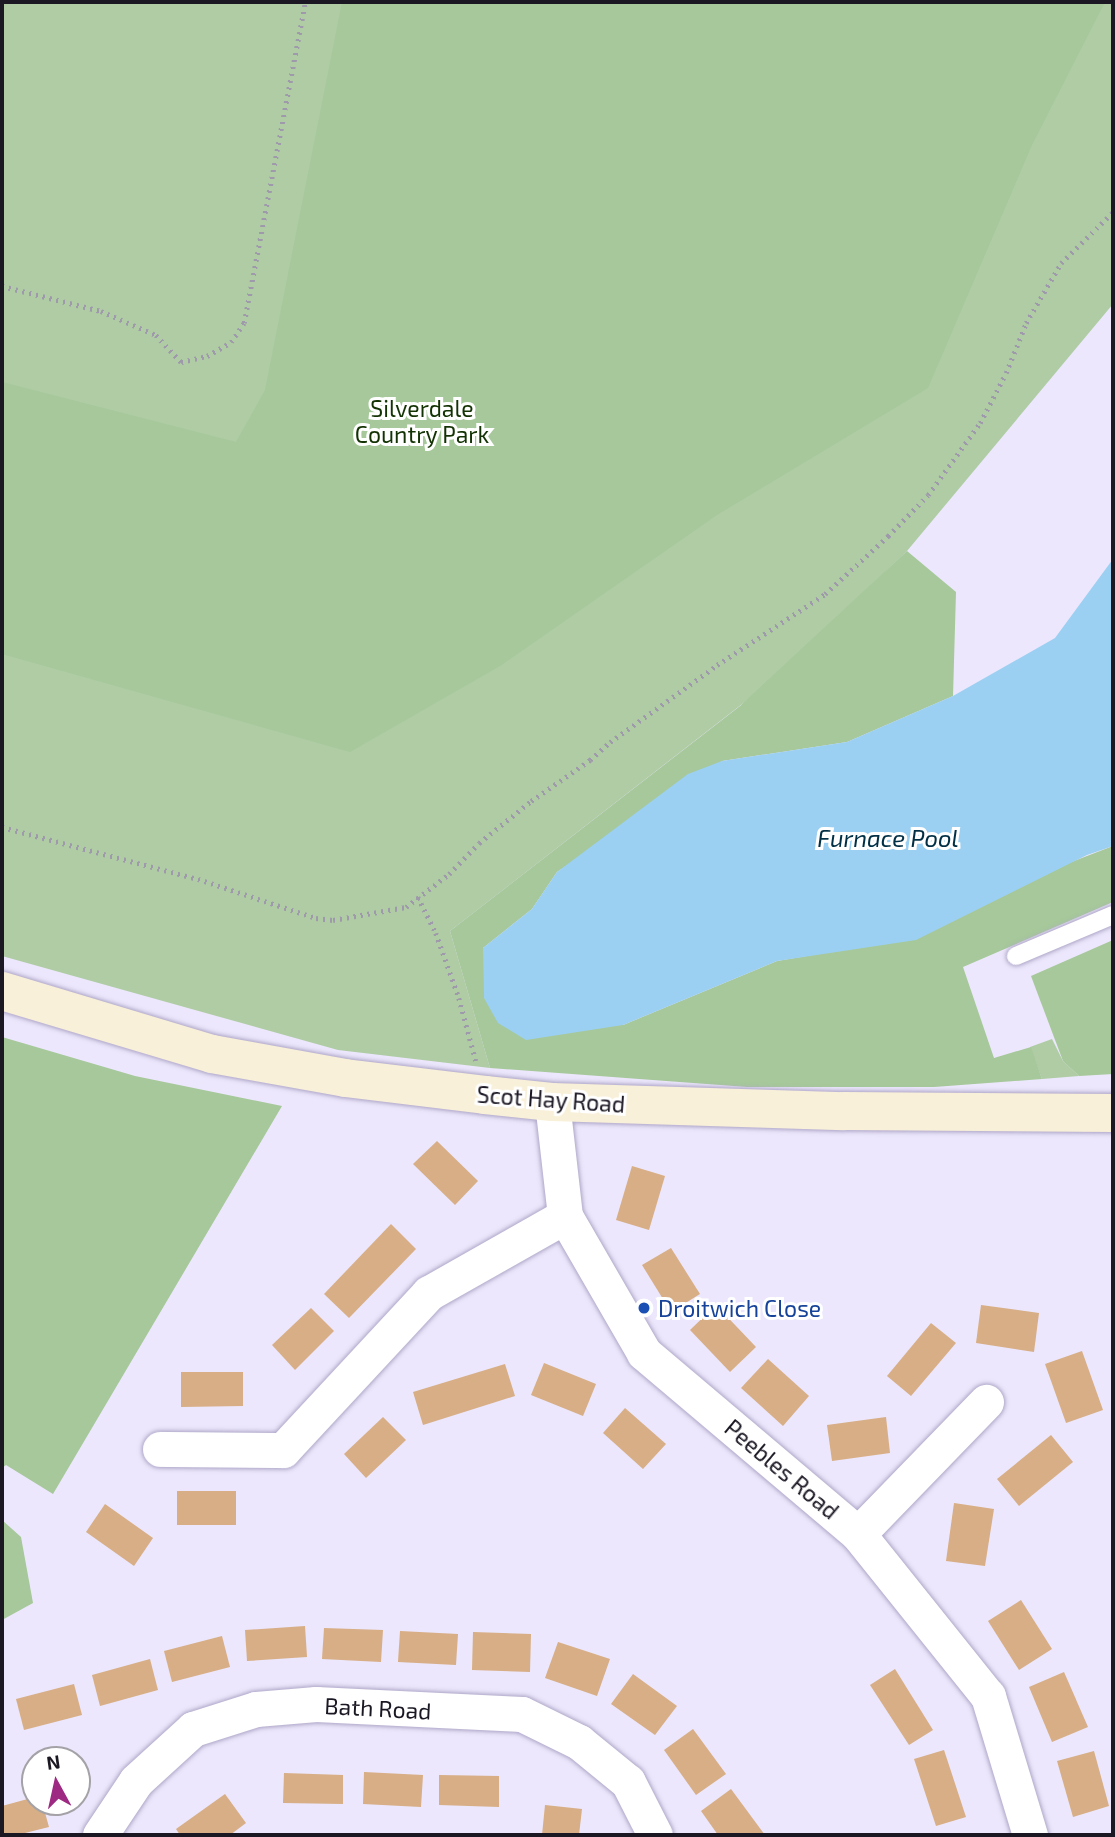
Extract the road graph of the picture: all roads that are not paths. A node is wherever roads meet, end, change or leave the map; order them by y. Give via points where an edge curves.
1 (1113, 915) edge
2 (1016, 956) dead end
3 (2, 991) edge
4 (552, 1102) junction
5 (1113, 1113) edge
6 (565, 1216) junction
7 (986, 1402) dead end
8 (160, 1448) dead end
9 (858, 1534) junction
10 (100, 1835) edge
11 (655, 1835) edge
12 (1030, 1835) edge

1 - 2 lane
3 - 4 street, Scot Hay Road via 212,1054 345,1078
4 - 5 street, Scot Hay Road
4 - 6 street, Peebles Road
6 - 8 street via 429,1293 283,1450
6 - 9 street, Peebles Road via 644,1353
7 - 9 street
9 - 12 street, Peebles Road via 988,1696
10 - 11 street, Bath Road via 136,1781 193,1729 256,1709 316,1704 522,1714 579,1742 628,1782

